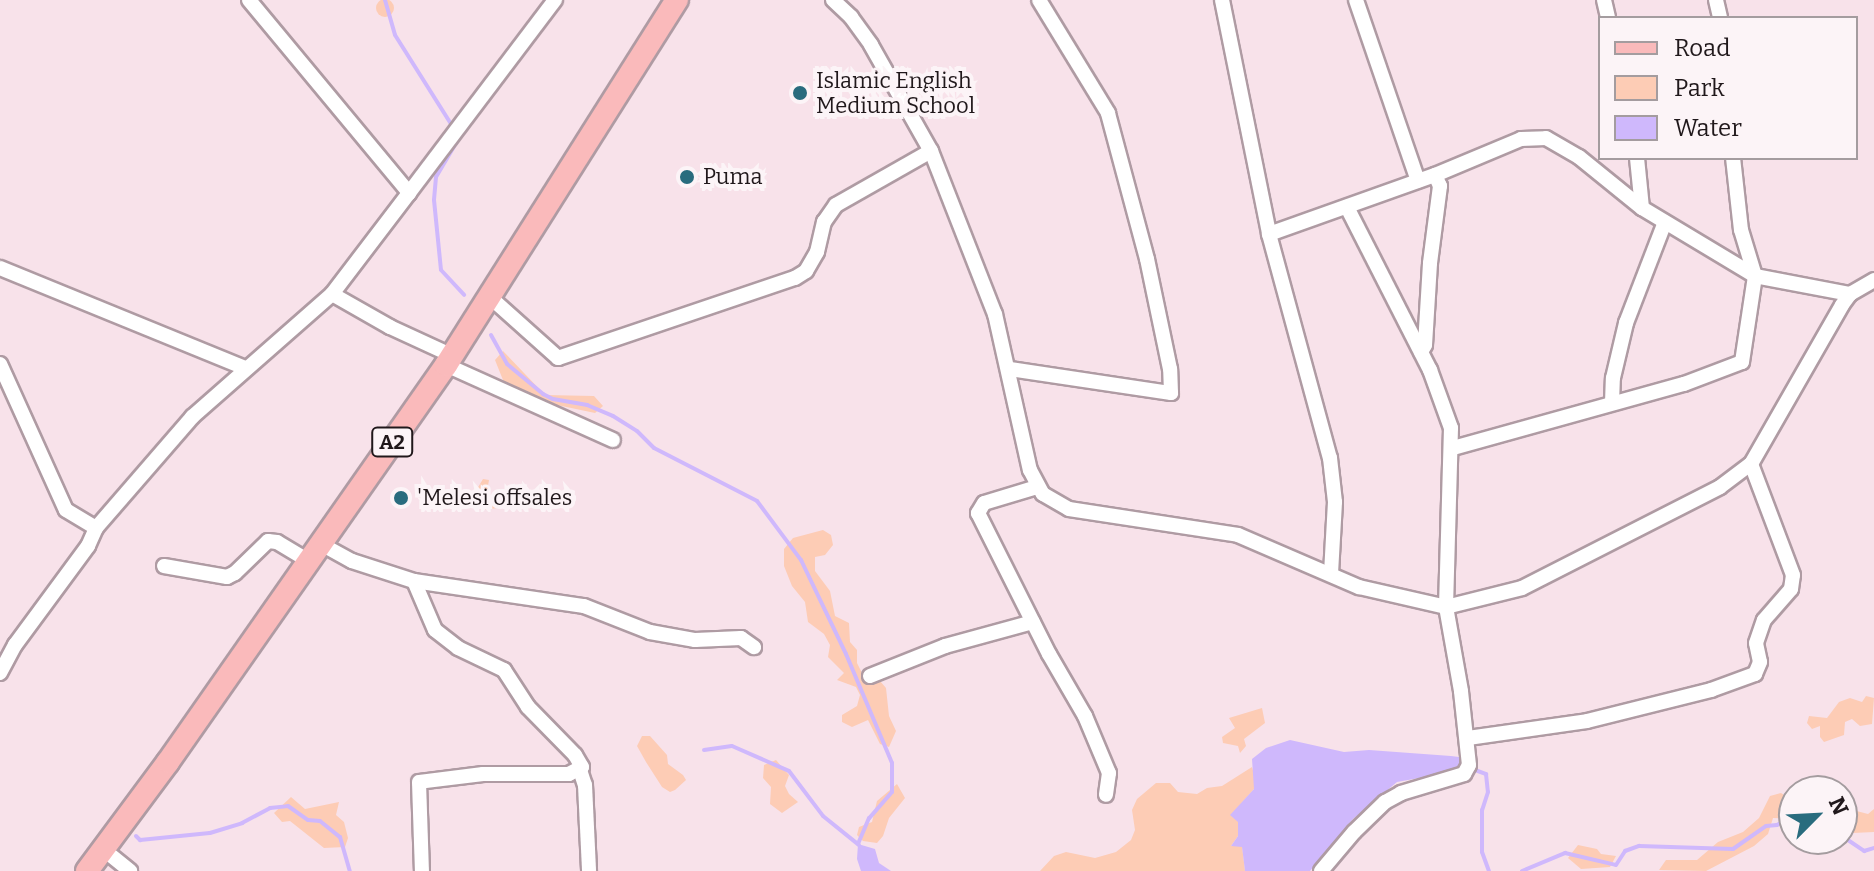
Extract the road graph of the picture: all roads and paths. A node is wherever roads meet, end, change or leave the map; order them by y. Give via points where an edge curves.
1 (249, 0) edge
2 (555, 0) edge
3 (677, 0) edge
4 (833, 0) edge
5 (1039, 0) edge
6 (1222, 0) edge
7 (1356, 0) edge
8 (931, 151) junction
9 (1637, 160) edge
10 (1733, 160) edge
11 (1435, 175) junction
12 (1418, 181) junction
13 (409, 193) junction
14 (1347, 207) junction
15 (1642, 208) junction
16 (1665, 222) junction
17 (1269, 234) junction
18 (0, 268) edge
19 (1755, 276) junction
20 (1874, 280) edge
21 (332, 294) junction
22 (1850, 294) junction
23 (491, 298) junction
24 (1421, 352) junction
25 (449, 360) junction
26 (0, 364) edge
27 (245, 368) junction
28 (1010, 369) junction
29 (1612, 403) junction
30 (613, 440) dead end
31 (1453, 448) junction
32 (1751, 464) junction
33 (1037, 487) junction
34 (96, 528) junction
35 (315, 553) junction
36 (164, 566) dead end
37 (1331, 574) junction
38 (414, 581) junction
39 (1446, 607) junction
40 (1033, 622) junction
41 (0, 639) edge
42 (15, 645) junction
43 (754, 647) dead end
44 (0, 673) edge
45 (870, 676) dead end
46 (1468, 738) junction
47 (580, 770) junction
48 (1106, 795) dead end
49 (103, 849) junction
50 (87, 871) edge
51 (130, 871) edge
52 (422, 871) edge
53 (589, 871) edge
54 (1321, 871) edge

1 - 13 street
2 - 13 street
3 - 23 main road, A2
4 - 8 street via 871,45
5 - 28 street via 1108,113 1147,259 1171,393
6 - 17 street
7 - 12 street
8 - 23 street via 836,205 824,222 817,252 795,278 558,358
8 - 28 street via 976,260
9 - 15 street
10 - 19 street via 1741,230
11 - 12 street
11 - 15 street via 1521,139 1546,138 1579,157
11 - 24 street via 1440,186
12 - 14 street
13 - 21 street
14 - 17 street
14 - 24 street
15 - 16 street
16 - 19 street
16 - 29 street via 1626,323
17 - 37 street via 1330,458 1335,502
18 - 27 street
19 - 22 street
19 - 29 street via 1742,362
20 - 22 street
21 - 25 street
21 - 27 street
22 - 32 street
23 - 25 main road, A2
24 - 31 street via 1445,408
25 - 30 street
25 - 35 main road, A2
26 - 34 street via 66,510
27 - 34 street via 192,417
28 - 33 street
29 - 31 street
31 - 39 street
32 - 39 street via 1720,487 1558,572 1522,588
32 - 46 street via 1793,575 1791,589 1764,620 1756,643 1760,662 1755,674 1587,721
33 - 37 street via 1069,509 1238,535
33 - 40 street via 984,503 978,513
34 - 42 street
35 - 36 street via 268,541 227,577
35 - 38 street
35 - 49 main road, A2
37 - 39 street via 1359,587
38 - 43 street via 584,606 650,632 695,640 741,638
38 - 47 street via 435,630 458,648 504,670 528,707 580,761
39 - 46 street
40 - 45 street via 953,643
40 - 48 street via 1085,716 1109,773
41 - 42 street
42 - 44 street
46 - 54 street via 1464,774 1385,802
47 - 52 street via 419,782
47 - 53 street
49 - 50 main road, A2
49 - 51 street

